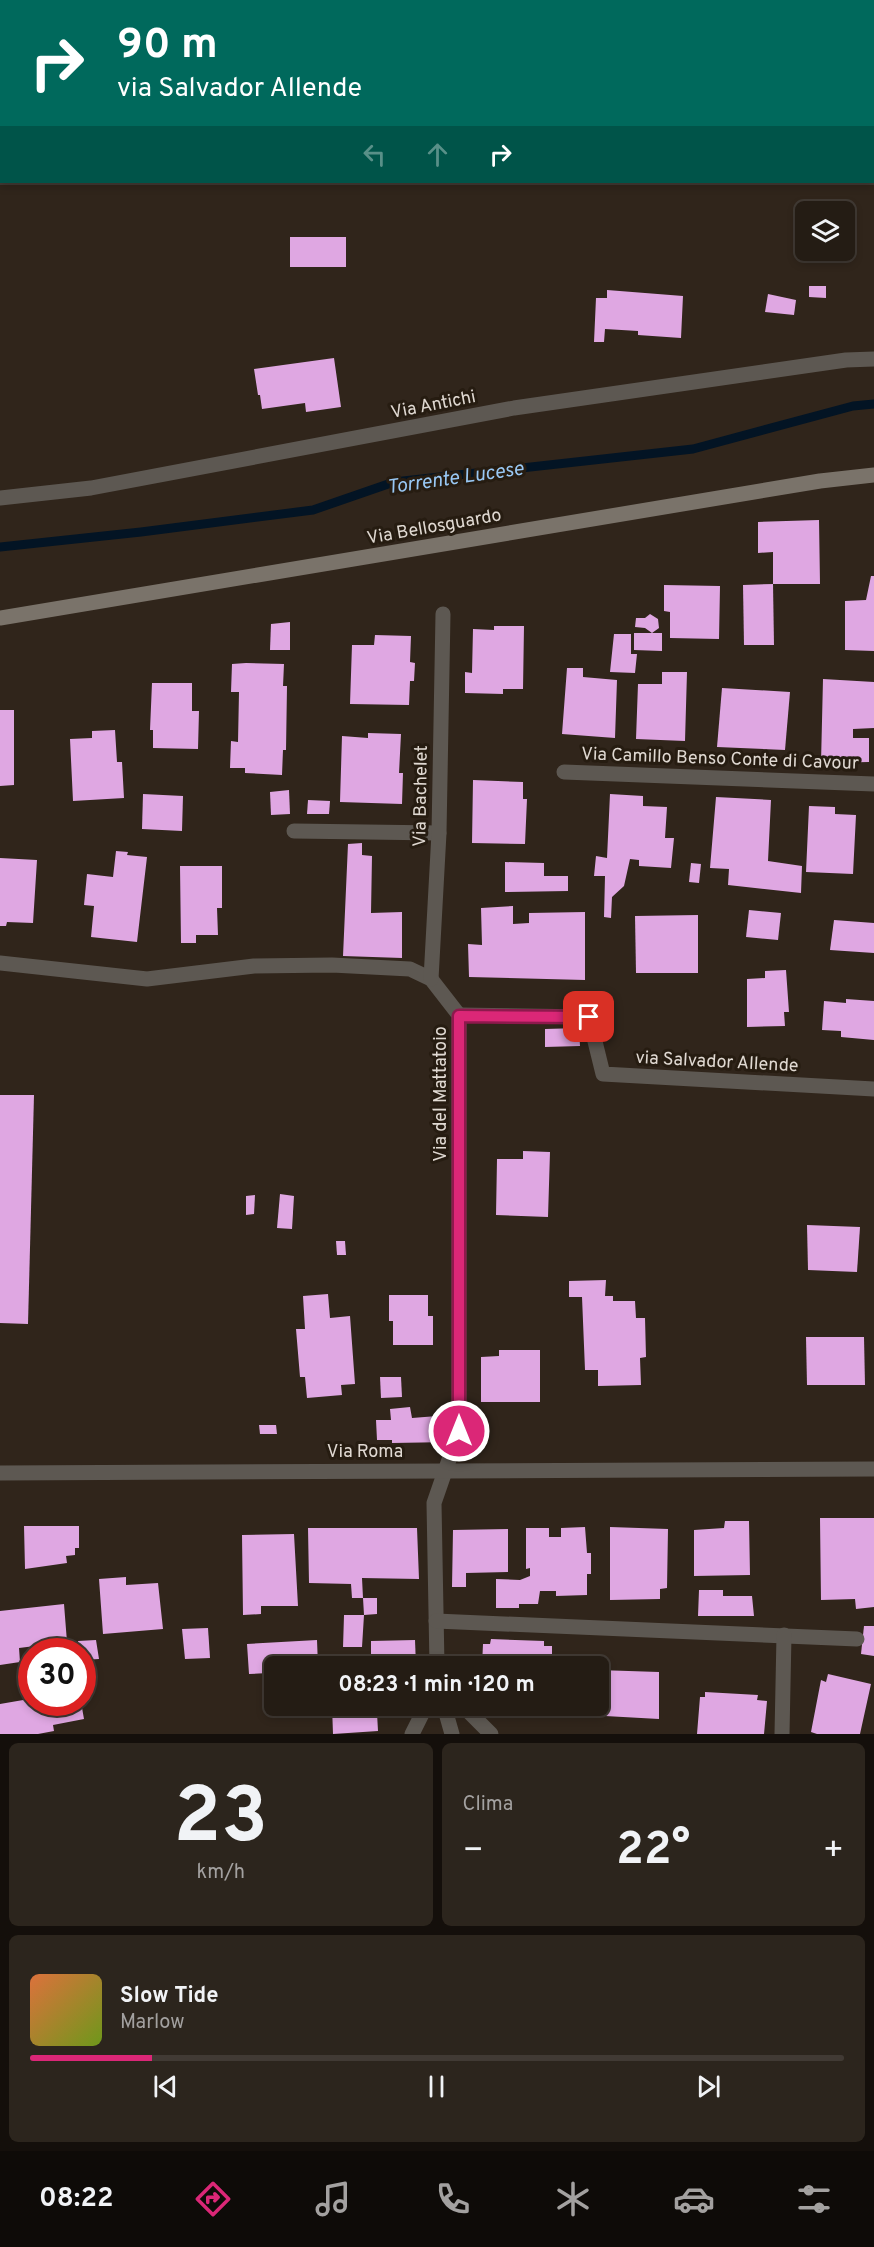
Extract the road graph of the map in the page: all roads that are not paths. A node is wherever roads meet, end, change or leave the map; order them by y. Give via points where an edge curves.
1 (874, 360) edge
2 (874, 476) edge
3 (0, 498) edge
4 (443, 614) dead end
5 (0, 618) edge
6 (564, 772) dead end
7 (874, 784) edge
8 (294, 831) dead end
9 (439, 833) junction
10 (0, 963) edge
11 (430, 979) junction
12 (459, 1016) junction
13 (874, 1089) edge
14 (874, 1468) edge
15 (446, 1470) junction
16 (0, 1473) edge
17 (436, 1621) junction
18 (784, 1635) junction
19 (857, 1638) dead end
20 (437, 1656) edge
21 (421, 1716) edge
22 (447, 1716) edge
23 (473, 1716) edge
24 (412, 1734) edge
25 (452, 1734) edge
26 (491, 1734) edge
27 (782, 1734) edge

1 - 3 street, Via Antichi via 846,360 514,408 91,488
2 - 5 main road, Via Bellosguardo via 820,481
4 - 9 street, Via Bachelet
6 - 7 street, Via Camillo Benso Conte di Cavour
8 - 9 street
9 - 11 street, Via Bachelet
10 - 11 street via 147,979 254,966 332,965 410,969
11 - 12 street, Via del Mattatoio
12 - 13 street, via Salvador Allende via 589,1017 603,1074
12 - 15 street, Via del Mattatoio via 459,1431
14 - 15 street, Via Roma
15 - 16 street, Via Roma
15 - 17 street, Via del Mattatoio via 434,1503
17 - 18 street
17 - 20 street, Via del Mattatoio
18 - 19 street
18 - 27 street
21 - 24 street
22 - 25 street
23 - 26 street

